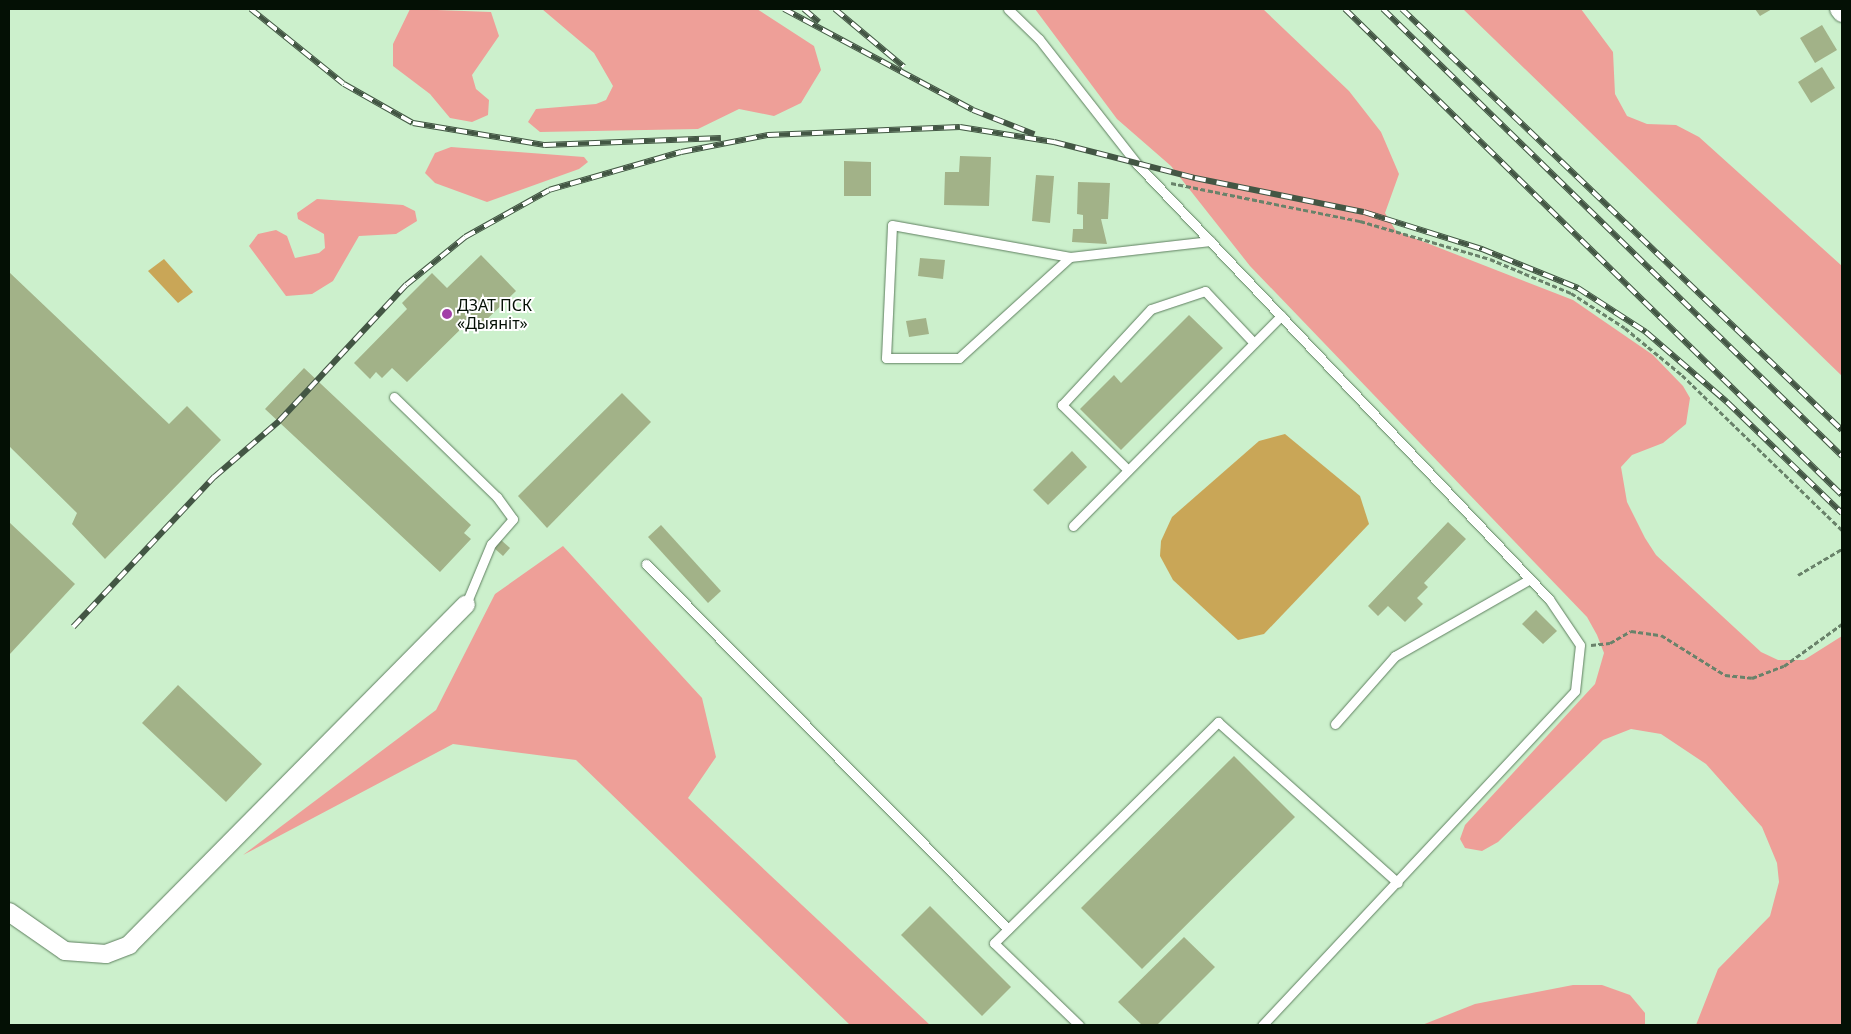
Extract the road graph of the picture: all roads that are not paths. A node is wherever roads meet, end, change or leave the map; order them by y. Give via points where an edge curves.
1 (1008, 9) edge
2 (1839, 9) edge
3 (1842, 13) edge
4 (1210, 241) junction
5 (1070, 257) junction
6 (1281, 316) junction
7 (1254, 344) junction
8 (394, 397) dead end
9 (1128, 470) junction
10 (1073, 526) dead end
11 (646, 564) dead end
12 (1530, 579) junction
13 (466, 604) joint
14 (1335, 724) dead end
15 (1398, 883) junction
16 (9, 912) edge
17 (1008, 929) junction
18 (1079, 1025) edge
19 (1262, 1025) edge

1 - 4 lane via 1039,39 1151,179
2 - 3 street
4 - 5 lane
4 - 6 lane
5 - 5 lane via 892,224 886,358 959,358
6 - 7 lane
6 - 12 lane
7 - 9 lane
7 - 9 lane via 1205,291 1151,309 1062,405
8 - 13 lane via 497,497 513,519 491,544
9 - 10 lane
11 - 17 lane
12 - 14 lane via 1395,656
12 - 15 lane via 1580,645 1575,691
13 - 16 street via 129,946 106,954 65,951
15 - 17 lane via 1218,722
15 - 19 lane
17 - 18 lane via 994,943

